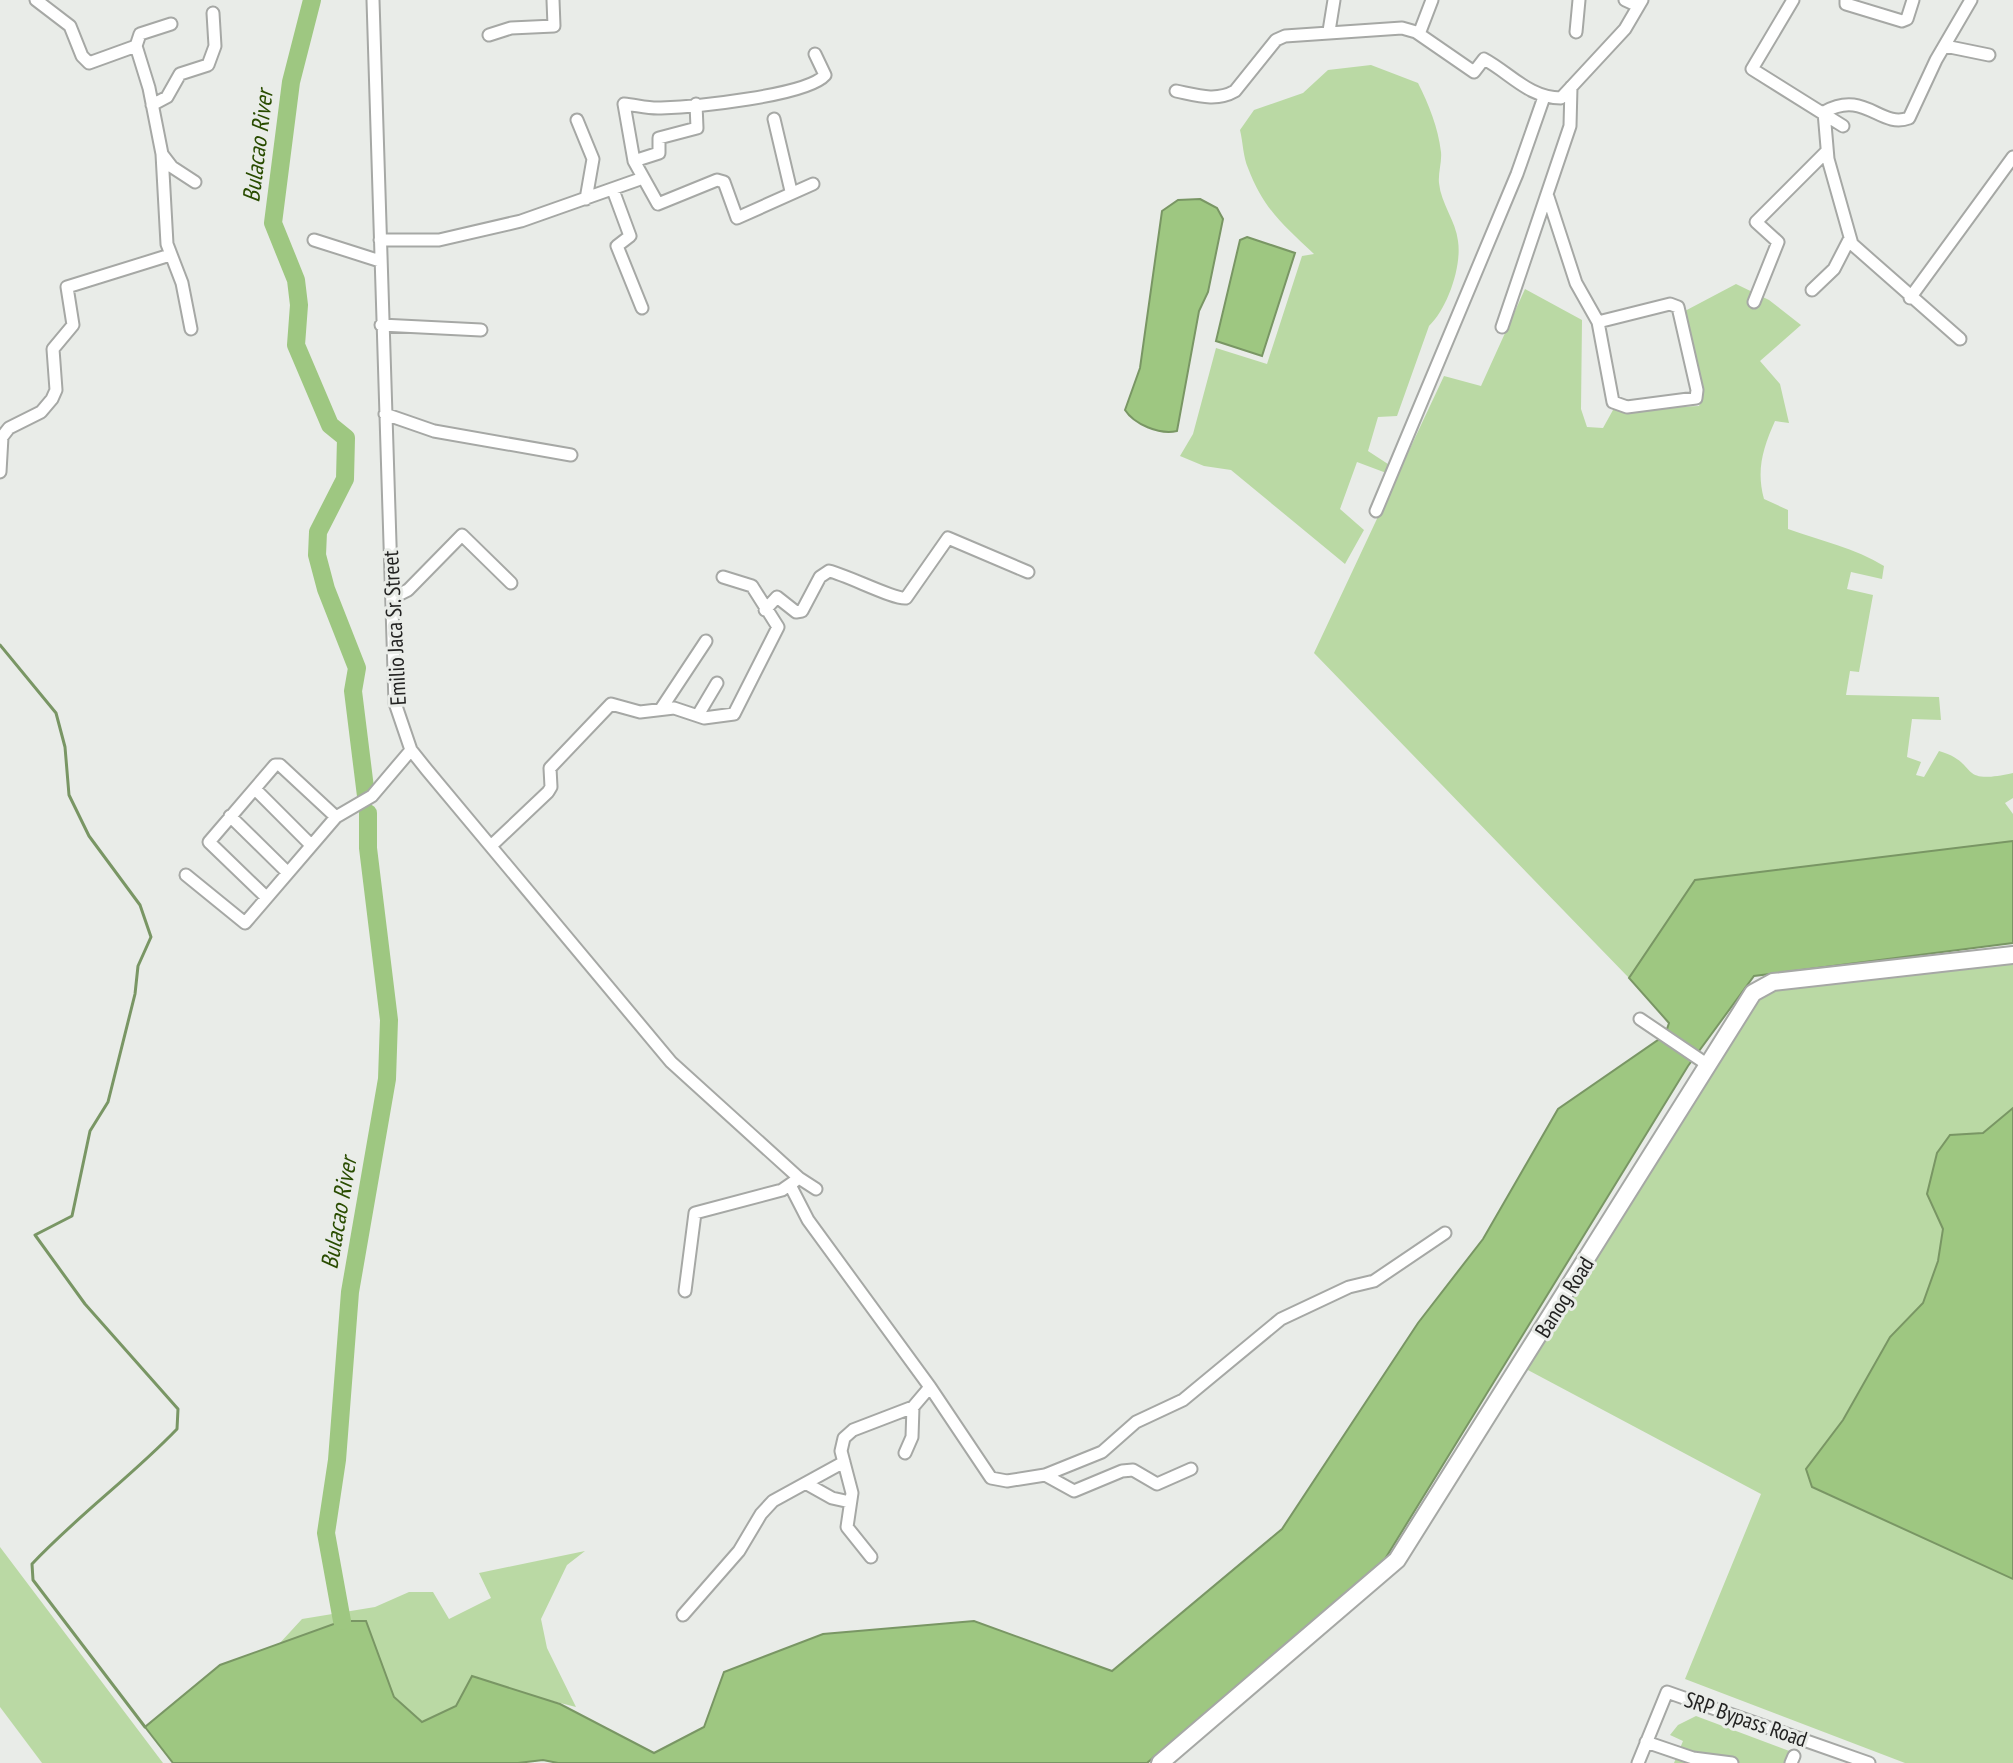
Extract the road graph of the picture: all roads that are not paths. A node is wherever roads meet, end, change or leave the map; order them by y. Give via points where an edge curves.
1 (36, 0) edge
2 (373, 0) edge
3 (553, 0) edge
4 (1334, 0) edge
5 (1579, 0) edge
6 (1625, 0) edge
7 (1793, 0) edge
8 (1846, 0) edge
9 (1913, 0) edge
10 (1971, 0) edge
11 (1429, 1) edge
12 (1640, 3) edge
13 (1877, 6) edge
14 (213, 13) dead end
15 (171, 24) dead end
16 (1329, 31) junction
17 (1576, 32) dead end
18 (1419, 34) junction
19 (489, 35) dead end
20 (136, 46) junction
21 (1945, 46) junction
22 (815, 54) dead end
23 (1989, 55) dead end
24 (1571, 87) junction
25 (1176, 91) dead end
26 (1544, 97) junction
27 (696, 104) junction
28 (152, 105) junction
29 (1824, 112) junction
30 (774, 119) dead end
31 (577, 120) dead end
32 (1843, 126) dead end
33 (1827, 151) junction
34 (162, 154) junction
35 (2013, 157) edge
36 (634, 161) junction
37 (643, 178) junction
38 (195, 182) dead end
39 (813, 184) dead end
40 (613, 190) junction
41 (791, 191) junction
42 (1548, 197) junction
43 (586, 199) junction
44 (1850, 237) junction
45 (314, 240) dead end
46 (380, 240) junction
47 (170, 255) junction
48 (380, 261) junction
49 (1812, 290) dead end
50 (1910, 298) junction
51 (1754, 302) dead end
52 (642, 308) dead end
53 (1598, 322) junction
54 (381, 325) junction
55 (1502, 327) dead end
56 (191, 329) dead end
57 (481, 330) dead end
58 (1960, 339) dead end
59 (385, 414) junction
60 (571, 455) dead end
61 (0, 472) edge
62 (1376, 511) dead end
63 (1028, 572) dead end
64 (723, 577) dead end
65 (511, 583) dead end
66 (392, 598) junction
67 (765, 610) junction
68 (706, 641) dead end
69 (717, 683) dead end
70 (661, 709) junction
71 (698, 715) junction
72 (411, 750) junction
73 (255, 789) junction
74 (230, 816) junction
75 (336, 817) junction
76 (310, 844) junction
77 (492, 845) junction
78 (287, 872) junction
79 (186, 875) dead end
80 (266, 897) junction
81 (2013, 955) edge
82 (1640, 1019) dead end
83 (1702, 1061) junction
84 (794, 1182) junction
85 (816, 1189) dead end
86 (1445, 1233) dead end
87 (685, 1291) dead end
88 (930, 1387) junction
89 (913, 1407) junction
90 (905, 1453) dead end
91 (844, 1462) junction
92 (1191, 1469) dead end
93 (1045, 1475) junction
94 (807, 1484) junction
95 (850, 1502) junction
96 (871, 1557) dead end
97 (683, 1615) dead end
98 (1646, 1742) junction
99 (1160, 1763) edge
100 (1638, 1763) edge
101 (1732, 1763) edge
102 (1869, 1763) edge

1 - 20 street via 70,26 89,63
2 - 46 street, Emilio Jaca Sr. Street
3 - 19 street via 554,26
4 - 16 street
5 - 17 street
6 - 12 street
7 - 29 street via 1752,69
8 - 13 street
9 - 13 street via 1905,21
10 - 21 street
11 - 18 street
12 - 24 street via 1625,29
14 - 28 street via 215,46 208,65 180,74 167,97
15 - 20 street via 140,34
16 - 18 street via 1402,28
16 - 25 street via 1276,40 1227,96
18 - 26 street via 1474,72 1484,59
20 - 28 street
21 - 23 street
21 - 29 street via 1909,118 1899,121 1852,103
22 - 27 street via 825,75 821,80 783,94
24 - 26 street via 1561,98
24 - 42 street via 1570,126
26 - 62 street
27 - 36 street via 697,128 659,138 659,153
27 - 36 street via 624,104
28 - 34 street
29 - 32 street
29 - 33 street
30 - 41 street
31 - 43 street via 593,159
33 - 44 street
33 - 51 street via 1756,222 1778,242
34 - 38 street
34 - 47 street via 163,223
35 - 50 street
36 - 37 street
37 - 40 street
37 - 41 street via 658,204 717,180 724,182 737,218
39 - 41 street
40 - 43 street
40 - 52 street via 630,236 617,246
42 - 53 street via 1576,283
42 - 55 street
43 - 46 street via 439,240
44 - 49 street via 1834,269
44 - 50 street via 1857,251
45 - 48 street
46 - 48 street, Emilio Jaca Sr. Street
47 - 56 street
47 - 61 street via 67,287 73,325 53,349 56,390 41,412 2,437
48 - 54 street, Emilio Jaca Sr. Street
50 - 58 street
53 - 53 street via 1616,406 1696,398 1678,307 1670,304
54 - 57 street
54 - 59 street, Emilio Jaca Sr. Street
59 - 60 street via 434,431
59 - 66 street, Emilio Jaca Sr. Street
63 - 67 street via 948,538 906,598 829,571 820,577 802,611 777,597
64 - 67 street via 752,586
65 - 66 street via 462,535 408,590
66 - 72 street, Emilio Jaca Sr. Street via 395,703
67 - 71 street via 777,630 738,709 729,716
68 - 70 street
69 - 71 street
70 - 71 street
70 - 77 street via 607,707 550,768 548,792
72 - 75 street via 372,796
72 - 77 street, Emilio Jaca Sr. Street
73 - 74 street
73 - 75 street via 278,764
73 - 76 street
74 - 78 street
74 - 80 street via 209,842
75 - 76 street
76 - 78 street
77 - 84 street, Emilio Jaca Sr. Street via 671,1062
78 - 80 street
79 - 80 street via 241,922
81 - 83 street, Banog Road via 1766,984 1748,999
82 - 83 street
83 - 99 street, Banog Road via 1397,1560
84 - 85 street, Emilio Jaca Sr. Street
84 - 87 street via 695,1213
84 - 88 street via 808,1220
86 - 93 street via 1374,1281 1281,1319 1183,1400 1136,1422 1102,1452
88 - 89 street
88 - 93 street via 991,1478
89 - 90 street via 912,1437
89 - 91 street via 853,1430 844,1438
91 - 94 street
91 - 95 street
92 - 93 street via 1157,1484 1133,1470 1122,1471 1074,1491
94 - 95 street
94 - 97 street via 780,1495 761,1514 739,1551
95 - 96 street via 847,1527
98 - 100 street
98 - 101 street via 1693,1758
98 - 102 street, SRP Bypass Road via 1667,1692

